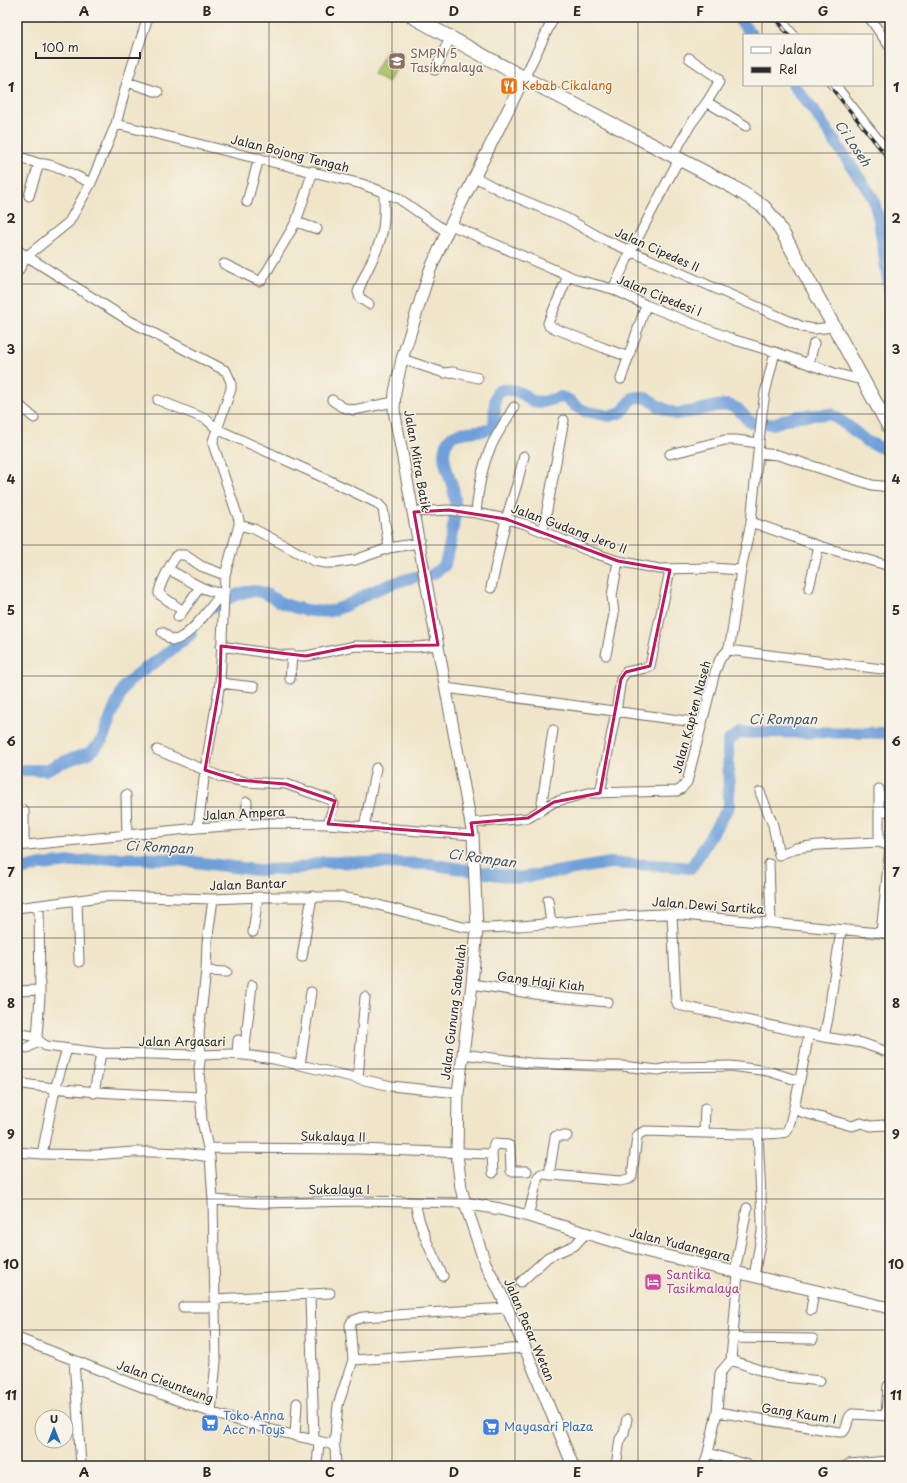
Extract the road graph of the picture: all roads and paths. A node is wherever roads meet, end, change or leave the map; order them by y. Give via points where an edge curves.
1 (148, 17) edge
2 (413, 17) edge
3 (554, 17) edge
4 (778, 17) edge
5 (869, 17) edge
6 (430, 22) edge
7 (792, 34) edge
8 (450, 38) junction
9 (890, 48) edge
10 (689, 58) dead end
11 (435, 70) dead end
12 (524, 78) junction
13 (127, 82) junction
14 (836, 86) edge
15 (158, 92) dead end
16 (707, 102) junction
17 (116, 124) junction
18 (746, 126) dead end
19 (890, 155) edge
20 (17, 156) edge
21 (676, 157) junction
22 (259, 158) junction
23 (40, 164) junction
24 (313, 172) junction
25 (475, 177) junction
26 (91, 183) junction
27 (384, 193) junction
28 (29, 196) dead end
29 (247, 202) dead end
30 (296, 222) junction
31 (449, 228) junction
32 (317, 229) dead end
33 (17, 250) edge
34 (631, 251) junction
35 (27, 256) junction
36 (224, 264) dead end
37 (17, 273) edge
38 (568, 276) junction
39 (613, 290) junction
40 (369, 304) dead end
41 (646, 305) junction
42 (834, 327) junction
43 (814, 342) dead end
44 (775, 352) junction
45 (630, 357) junction
46 (402, 359) junction
47 (809, 364) junction
48 (478, 378) dead end
49 (621, 379) dead end
50 (862, 380) junction
51 (158, 400) dead end
52 (332, 400) dead end
53 (394, 402) junction
54 (17, 403) edge
55 (514, 407) dead end
56 (34, 418) dead end
57 (564, 420) dead end
58 (217, 429) junction
59 (890, 429) edge
60 (759, 443) junction
61 (758, 453) junction
62 (670, 454) dead end
63 (524, 456) dead end
64 (890, 487) edge
65 (414, 512) junction
66 (476, 513) junction
67 (506, 519) junction
68 (751, 522) junction
69 (239, 525) junction
70 (543, 531) junction
71 (419, 543) junction
72 (820, 546) junction
73 (389, 548) junction
74 (618, 561) junction
75 (890, 566) edge
76 (169, 570) junction
77 (670, 570) junction
78 (741, 570) junction
79 (225, 575) junction
80 (200, 587) junction
81 (491, 588) dead end
82 (810, 588) dead end
83 (224, 598) junction
84 (162, 632) dead end
85 (438, 645) junction
86 (221, 646) junction
87 (728, 650) junction
88 (292, 655) junction
89 (606, 655) dead end
90 (890, 670) edge
91 (290, 679) dead end
92 (220, 683) junction
93 (254, 687) dead end
94 (446, 688) junction
95 (616, 711) junction
96 (701, 723) junction
97 (553, 730) dead end
98 (157, 750) dead end
99 (376, 768) dead end
100 (206, 770) junction
101 (880, 789) dead end
102 (760, 792) dead end
103 (600, 793) junction
104 (126, 795) dead end
105 (247, 802) dead end
106 (24, 810) dead end
107 (541, 810) junction
108 (890, 810) edge
109 (879, 813) junction
110 (471, 823) junction
111 (328, 824) junction
112 (246, 825) junction
113 (364, 827) junction
114 (198, 828) junction
115 (127, 835) junction
116 (473, 836) junction
117 (879, 842) junction
118 (21, 845) edge
119 (890, 847) edge
120 (769, 864) dead end
121 (312, 896) junction
122 (258, 897) junction
123 (213, 899) junction
124 (77, 900) junction
125 (548, 900) dead end
126 (39, 906) junction
127 (17, 908) edge
128 (672, 914) junction
129 (771, 923) junction
130 (551, 924) junction
131 (477, 929) junction
132 (841, 930) junction
133 (253, 932) dead end
134 (885, 934) edge
135 (302, 957) dead end
136 (79, 962) dead end
137 (206, 971) junction
138 (227, 972) dead end
139 (472, 984) junction
140 (252, 985) dead end
141 (40, 990) junction
142 (17, 991) edge
143 (311, 992) dead end
144 (365, 997) dead end
145 (608, 1002) dead end
146 (17, 1033) edge
147 (809, 1034) junction
148 (824, 1037) junction
149 (38, 1039) junction
150 (238, 1040) dead end
151 (27, 1048) dead end
152 (67, 1049) junction
153 (101, 1053) junction
154 (890, 1053) edge
155 (463, 1054) junction
156 (240, 1055) junction
157 (200, 1056) junction
158 (300, 1065) junction
159 (358, 1078) junction
160 (799, 1081) junction
161 (17, 1083) edge
162 (54, 1089) junction
163 (94, 1093) junction
164 (458, 1093) junction
165 (200, 1097) junction
166 (705, 1108) dead end
167 (794, 1109) junction
168 (890, 1126) edge
169 (704, 1133) junction
170 (758, 1134) junction
171 (567, 1136) dead end
172 (17, 1152) edge
173 (209, 1153) junction
174 (42, 1154) junction
175 (457, 1154) junction
176 (492, 1154) junction
177 (527, 1170) dead end
178 (493, 1173) dead end
179 (550, 1175) junction
180 (213, 1200) junction
181 (415, 1202) junction
182 (465, 1203) junction
183 (747, 1208) dead end
184 (528, 1216) junction
185 (586, 1233) junction
186 (736, 1272) junction
187 (443, 1276) dead end
188 (754, 1276) junction
189 (521, 1282) dead end
190 (814, 1290) junction
191 (330, 1294) dead end
192 (310, 1295) junction
193 (215, 1303) junction
194 (183, 1307) dead end
195 (506, 1308) junction
196 (890, 1308) edge
197 (811, 1310) dead end
198 (17, 1338) edge
199 (732, 1338) junction
200 (813, 1339) dead end
201 (524, 1348) junction
202 (74, 1360) junction
203 (353, 1360) junction
204 (730, 1360) junction
205 (820, 1381) dead end
206 (888, 1386) dead end
207 (297, 1403) dead end
208 (211, 1412) junction
209 (717, 1412) junction
210 (888, 1416) edge
211 (627, 1419) dead end
212 (295, 1436) junction
213 (316, 1441) junction
214 (334, 1446) junction
215 (708, 1453) junction
216 (890, 1461) edge
217 (81, 1466) edge
218 (317, 1466) edge
219 (336, 1466) edge
220 (573, 1466) edge
221 (616, 1466) edge
222 (704, 1466) edge
223 (752, 1466) edge
224 (846, 1466) edge

1 - 13 street
2 - 6 highway
3 - 12 street
4 - 7 street
5 - 9 street
6 - 8 highway
8 - 11 street
8 - 12 highway
10 - 16 street via 719,80
12 - 21 highway
12 - 25 main road, Jalan Mitra Batik
13 - 15 street
13 - 17 street
14 - 19 street
16 - 18 street
16 - 21 street via 691,124
17 - 22 street, Jalan Bojong Tengah
17 - 26 street
20 - 23 street
21 - 34 street
21 - 42 highway via 733,187 764,207 786,239
22 - 24 street, Jalan Bojong Tengah
22 - 29 street
23 - 26 street via 52,166
23 - 28 street
24 - 27 street, Jalan Bojong Tengah via 362,184
24 - 30 street
25 - 31 main road, Jalan Mitra Batik
25 - 34 street, Jalan Cipedes II
26 - 35 street via 69,222
27 - 31 street, Jalan Bojong Tengah via 398,198
27 - 40 street via 383,229 358,292 360,298
30 - 32 street
30 - 36 street via 261,281
31 - 38 street, Jalan Cipedesi I
31 - 46 main road, Jalan Mitra Batik via 430,270
33 - 35 street
34 - 39 street
34 - 42 street, Jalan Cipedes II via 803,327
35 - 37 street
35 - 58 street via 128,320 226,371 231,389
38 - 39 street, Jalan Cipedesi I
38 - 45 street via 548,323 549,326
39 - 41 street, Jalan Cipedesi I
41 - 44 street, Jalan Cipedesi I via 734,340
41 - 45 street
42 - 50 highway
43 - 47 street
44 - 47 street, Jalan Cipedesi I
44 - 60 street, Jalan Kapten Naseh via 765,393
45 - 49 street
46 - 48 street via 444,373 453,372
46 - 53 main road, Jalan Mitra Batik
47 - 50 street, Jalan Cipedesi I
50 - 59 highway
51 - 58 street via 206,418
52 - 53 street via 342,408 353,410
53 - 65 main road, Jalan Mitra Batik
54 - 56 street
55 - 66 street via 496,436 485,462
57 - 70 street
58 - 69 street via 213,448
58 - 73 street via 377,503 383,509
60 - 61 street, Jalan Kapten Naseh
60 - 62 street via 725,440
61 - 64 street via 778,455 872,485
61 - 68 street, Jalan Kapten Naseh
63 - 67 street
65 - 66 street, Jalan Gudang Jero II via 454,510
65 - 71 main road, Jalan Mitra Batik
66 - 67 street, Jalan Gudang Jero II
67 - 70 street, Jalan Gudang Jero II
67 - 81 street
68 - 72 street
68 - 78 street, Jalan Kapten Naseh
69 - 73 street via 254,529 314,561 325,563 355,560
69 - 79 street
70 - 74 street, Jalan Gudang Jero II
71 - 73 street
71 - 85 main road, Jalan Mitra Batik
72 - 75 street
72 - 82 street
74 - 77 street, Jalan Gudang Jero II
74 - 89 street via 612,596 614,614
76 - 79 street via 177,555 185,555 201,566
76 - 80 street
76 - 80 street via 159,594 181,614
77 - 78 street, Jalan Gudang Jero II
77 - 95 street via 650,666 623,675
78 - 87 street, Jalan Kapten Naseh
79 - 83 street
80 - 83 street
83 - 84 street via 194,628 177,640 172,640
83 - 86 street
85 - 88 street via 355,646 306,656
85 - 94 main road, Jalan Mitra Batik
86 - 88 street
86 - 92 street
87 - 90 street, Jalan Kapten Naseh
87 - 96 street, Jalan Kapten Naseh via 714,672
88 - 91 street
92 - 93 street
92 - 100 street
94 - 95 street
94 - 110 main road, Jalan Mitra Batik
95 - 96 street
95 - 103 street
96 - 103 street, Jalan Kapten Naseh via 687,782 681,789
97 - 107 street
98 - 100 street
99 - 113 street
100 - 111 street via 236,780 286,784 331,800 334,804
100 - 114 street
101 - 109 street
102 - 117 street via 773,825 779,855 801,847
103 - 107 street, Jalan Kapten Naseh via 583,794 558,801
104 - 115 street
105 - 112 street
106 - 118 street
107 - 110 street, Jalan Kapten Naseh via 528,818
108 - 109 street
109 - 117 street
110 - 116 main road, Jalan Gunung Sabeulah
111 - 112 street, Jalan Ampera
111 - 113 street, Jalan Ampera
112 - 114 street, Jalan Ampera
113 - 116 street, Jalan Ampera
114 - 115 street, Jalan Ampera
115 - 118 street, Jalan Ampera
116 - 131 main road, Jalan Gunung Sabeulah
117 - 119 street
119 - 134 street
120 - 129 street
121 - 122 street, Jalan Bantar
121 - 131 street, Jalan Bantar via 359,900
121 - 135 street
122 - 123 street, Jalan Bantar
122 - 133 street
123 - 124 street, Jalan Bantar via 109,896
123 - 137 street
124 - 126 street, Jalan Bantar
124 - 136 street
125 - 130 street
126 - 127 street, Jalan Bantar
126 - 141 street
128 - 129 street, Jalan Dewi Sartika
128 - 130 street, Jalan Dewi Sartika via 646,914
128 - 147 street via 678,1005
129 - 132 street, Jalan Dewi Sartika
130 - 131 street, Jalan Dewi Sartika
131 - 139 main road, Jalan Gunung Sabeulah
132 - 134 street, Jalan Dewi Sartika
132 - 148 street
137 - 138 street
137 - 157 street via 199,1035
139 - 145 street, Gang Haji Kiah via 554,997
139 - 155 main road, Jalan Gunung Sabeulah
140 - 156 street
141 - 142 street
141 - 149 street
143 - 158 street
144 - 159 street
146 - 149 street, Jalan Argasari
147 - 148 street
147 - 160 street
148 - 154 street via 862,1043
149 - 151 street
149 - 152 street, Jalan Argasari via 46,1046
150 - 156 street
152 - 153 street, Jalan Argasari
152 - 162 street
153 - 157 street, Jalan Argasari
153 - 163 street
155 - 160 street via 530,1062 660,1070 672,1067 731,1066 768,1071
155 - 164 main road, Jalan Gunung Sabeulah
156 - 157 street, Jalan Argasari
156 - 158 street, Jalan Argasari
157 - 165 street
158 - 159 street, Jalan Argasari
159 - 164 street, Jalan Argasari via 390,1086
160 - 167 street
161 - 162 street
162 - 163 street
162 - 174 street
163 - 165 street
164 - 175 main road, Jalan Gunung Sabeulah
165 - 173 street
166 - 169 street
167 - 168 street via 852,1126 861,1123 870,1126
167 - 170 street via 786,1133
169 - 170 street
169 - 179 street via 642,1132 637,1137 632,1176 624,1180
170 - 188 street via 762,1226
171 - 179 street via 554,1137
172 - 174 street, Sukalaya II
173 - 174 street, Sukalaya II
173 - 175 street, Sukalaya II via 359,1149
173 - 180 street
175 - 176 street, Sukalaya II
175 - 182 main road, Jalan Gunung Sabeulah
176 - 177 street via 494,1144 509,1145 511,1171
176 - 178 street
179 - 184 street via 541,1174 538,1177
180 - 181 street, Sukalaya I via 261,1203
180 - 193 street
181 - 182 street, Sukalaya I
181 - 187 street via 428,1246
182 - 184 main road, Jalan Yudanegara
182 - 195 main road, Jalan Pasar Wetan via 485,1263
183 - 186 street
184 - 185 main road, Jalan Yudanegara
185 - 186 main road, Jalan Yudanegara via 649,1252
185 - 189 street via 576,1246 548,1257
186 - 188 main road, Jalan Yudanegara
186 - 199 street
188 - 190 main road, Jalan Yudanegara
190 - 196 main road, Jalan Yudanegara
190 - 197 street
191 - 192 street
192 - 193 street
192 - 213 street
193 - 194 street
193 - 208 street via 216,1374
195 - 201 main road, Jalan Pasar Wetan
195 - 203 street via 356,1319 350,1325
198 - 202 street, Jalan Cieunteung
199 - 200 street
199 - 204 street
201 - 203 street
201 - 220 main road, Jalan Pasar Wetan
202 - 208 street, Jalan Cieunteung
202 - 217 street
203 - 214 street via 338,1405
204 - 205 street via 777,1376
204 - 209 street via 720,1372
206 - 210 street
207 - 212 street
208 - 212 street, Jalan Cieunteung
209 - 210 street, Gang Kaum I via 839,1432 846,1429 852,1414
209 - 215 street
211 - 221 street via 620,1439
212 - 213 street, Jalan Cieunteung
213 - 214 street, Jalan Cieunteung
213 - 218 street
214 - 219 street
215 - 222 street
215 - 223 street
216 - 224 street

